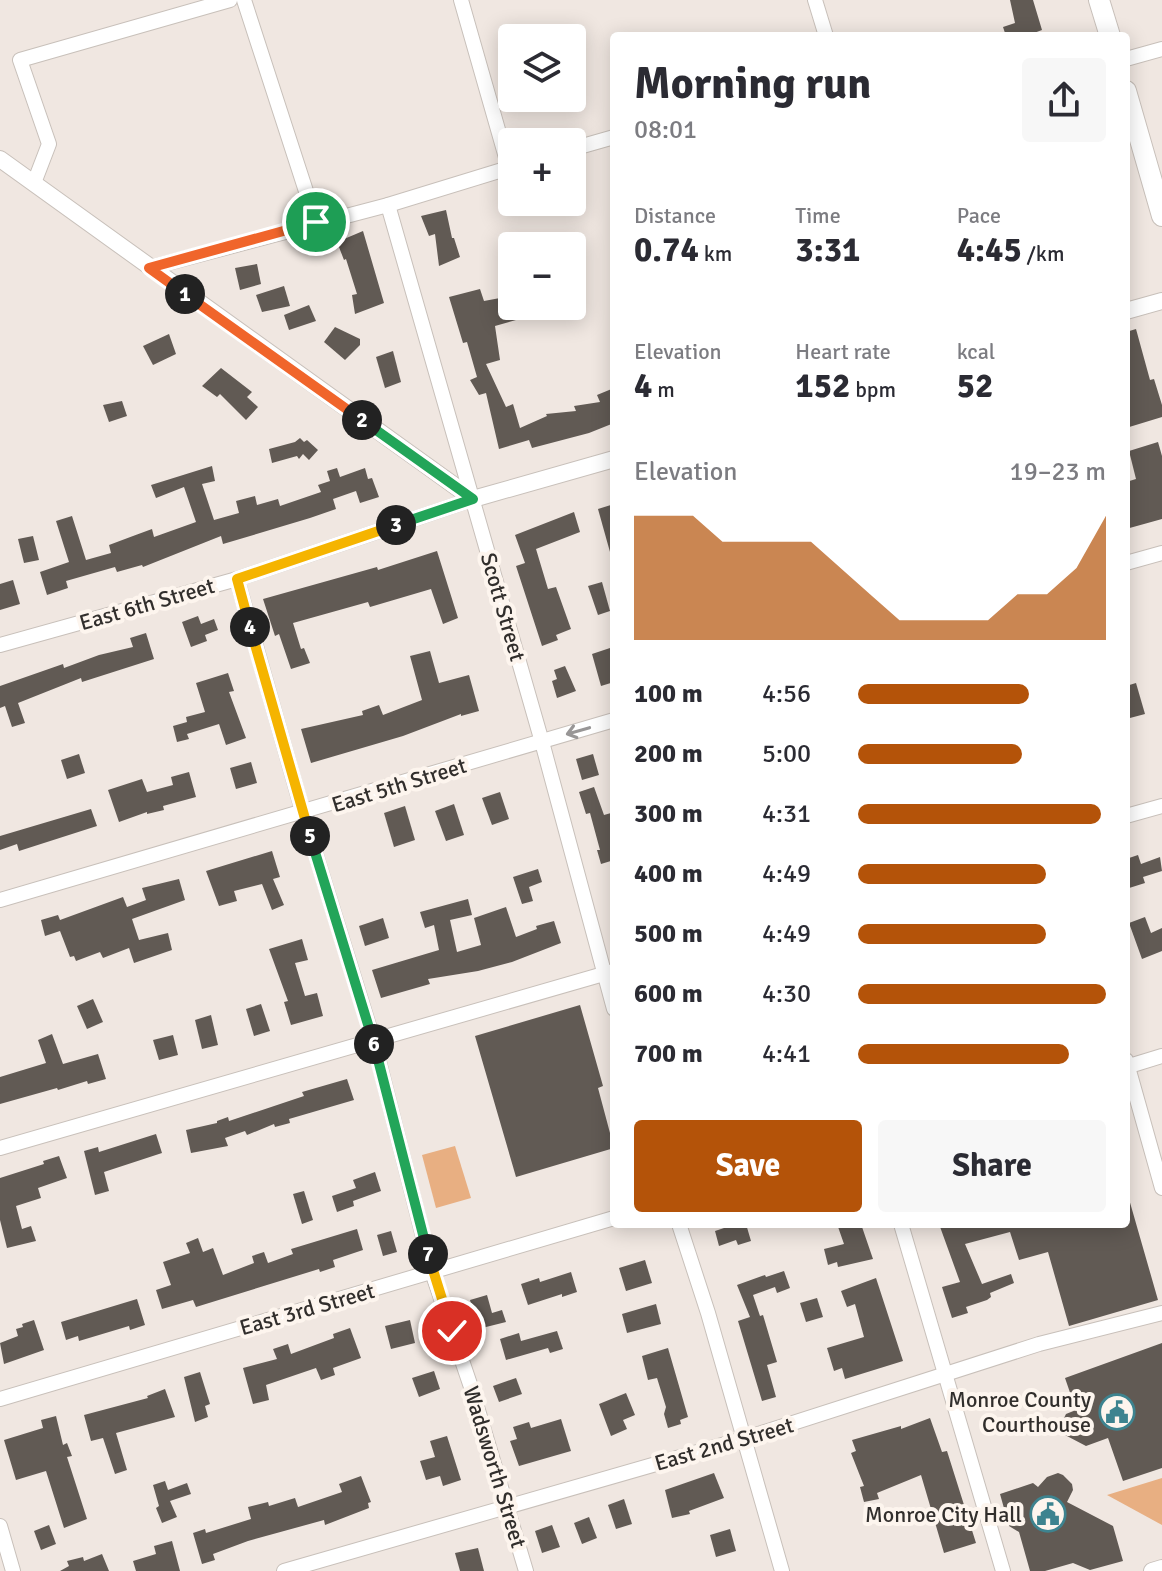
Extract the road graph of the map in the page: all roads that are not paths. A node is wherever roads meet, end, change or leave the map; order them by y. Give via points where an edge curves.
1 (230, 0) edge
2 (244, 0) edge
3 (461, 0) edge
4 (815, 0) edge
5 (1099, 0) edge
6 (825, 32) edge
7 (1109, 32) edge
8 (1162, 49) edge
9 (1130, 58) edge
10 (1130, 105) edge
11 (499, 128) edge
12 (610, 138) edge
13 (586, 145) edge
14 (0, 159) edge
15 (498, 172) edge
16 (34, 183) junction
17 (388, 205) junction
18 (1162, 216) edge
19 (316, 222) junction
20 (149, 268) junction
21 (1162, 301) edge
22 (1130, 310) edge
23 (610, 460) edge
24 (473, 499) junction
25 (1162, 553) edge
26 (1130, 562) edge
27 (237, 579) junction
28 (0, 645) edge
29 (610, 721) edge
30 (542, 742) junction
31 (1162, 806) edge
32 (303, 813) junction
33 (1130, 815) edge
34 (0, 900) edge
35 (609, 972) edge
36 (374, 1042) junction
37 (1162, 1056) edge
38 (1130, 1063) edge
39 (1130, 1075) edge
40 (0, 1148) edge
41 (1162, 1188) edge
42 (610, 1219) edge
43 (680, 1228) edge
44 (902, 1228) edge
45 (432, 1272) junction
46 (1162, 1313) edge
47 (944, 1375) junction
48 (0, 1399) edge
49 (743, 1439) junction
50 (507, 1506) junction
51 (0, 1526) edge
52 (1162, 1568) edge
53 (13, 1571) edge
54 (284, 1571) edge
55 (526, 1571) edge
56 (782, 1571) edge
57 (1003, 1571) edge
58 (1152, 1571) edge

1 - 16 street via 20,60 49,144
2 - 19 street
3 - 11 street
4 - 6 street
5 - 7 main road
8 - 9 street
10 - 18 main road
12 - 13 street
14 - 16 street
15 - 17 street
16 - 20 street
17 - 19 street
17 - 24 street, Scott Street
19 - 20 street
20 - 24 street
21 - 22 street
23 - 24 street, East 6th Street
24 - 27 street, East 6th Street
24 - 30 street, Scott Street
25 - 26 street
27 - 28 street, East 6th Street
27 - 32 street, Wadsworth Street
29 -> 30 street, East 5th Street
30 - 32 street, East 5th Street
30 - 35 street, Scott Street
31 - 33 street
32 - 34 street, East 5th Street
32 - 36 street, Wadsworth Street
35 - 36 street
36 - 40 street
36 - 45 street, Wadsworth Street
37 - 38 street
39 - 41 street
42 - 45 street, East 3rd Street
43 - 49 street
44 - 47 street
45 - 48 street, East 3rd Street
45 - 50 street, Wadsworth Street
46 - 47 street, East 2nd Street
47 - 49 street, East 2nd Street
47 - 57 street
49 - 50 street, East 2nd Street
49 - 56 street
50 - 54 street, East 2nd Street
50 - 55 street, Wadsworth Street
51 - 53 street
52 - 58 street

